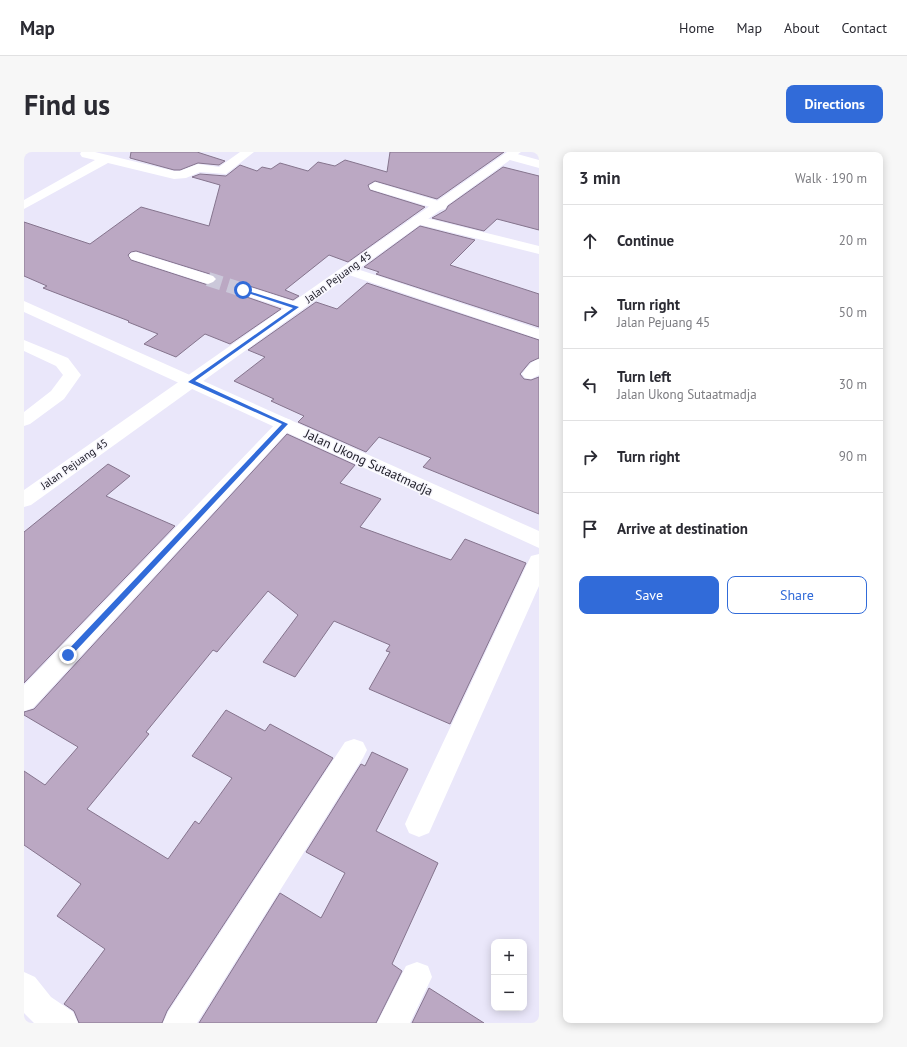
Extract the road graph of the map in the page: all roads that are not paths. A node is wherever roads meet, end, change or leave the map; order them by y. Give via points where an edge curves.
1 (86, 152) edge
2 (248, 152) edge
3 (510, 155) edge
4 (106, 159) junction
5 (539, 164) edge
6 (375, 186) dead end
7 (24, 205) edge
8 (440, 206) junction
9 (418, 220) junction
10 (539, 250) edge
11 (136, 256) dead end
12 (348, 270) junction
13 (208, 279) tunnel mouth
14 (243, 290) tunnel mouth
15 (24, 306) edge
16 (296, 307) junction
17 (539, 334) edge
18 (24, 345) edge
19 (191, 382) junction
20 (24, 420) edge
21 (285, 424) junction
22 (24, 500) edge
23 (539, 540) edge
24 (539, 562) edge
25 (24, 701) edge
26 (354, 750) dead end
27 (419, 824) dead end
28 (417, 977) dead end
29 (24, 988) edge
30 (62, 1023) edge
31 (179, 1023) edge
32 (393, 1023) edge

1 - 4 street
2 - 4 street via 222,171 198,168 178,175
3 - 5 street
3 - 8 street, Jalan Pejuang 45
4 - 7 street
6 - 8 street
8 - 9 street, Jalan Pejuang 45
9 - 10 street
9 - 12 street, Jalan Pejuang 45
11 - 13 street
12 - 16 street, Jalan Pejuang 45
12 - 17 street
14 - 16 street
15 - 19 street, Jalan Ukong Sutaatmadja
16 - 19 street, Jalan Pejuang 45
18 - 20 street via 62,362 72,375 69,383 55,398
19 - 21 street, Jalan Ukong Sutaatmadja
19 - 22 street, Jalan Pejuang 45
21 - 23 street, Jalan Ukong Sutaatmadja
21 - 25 street
24 - 27 street
26 - 31 street
28 - 32 street
29 - 30 street via 40,1008

